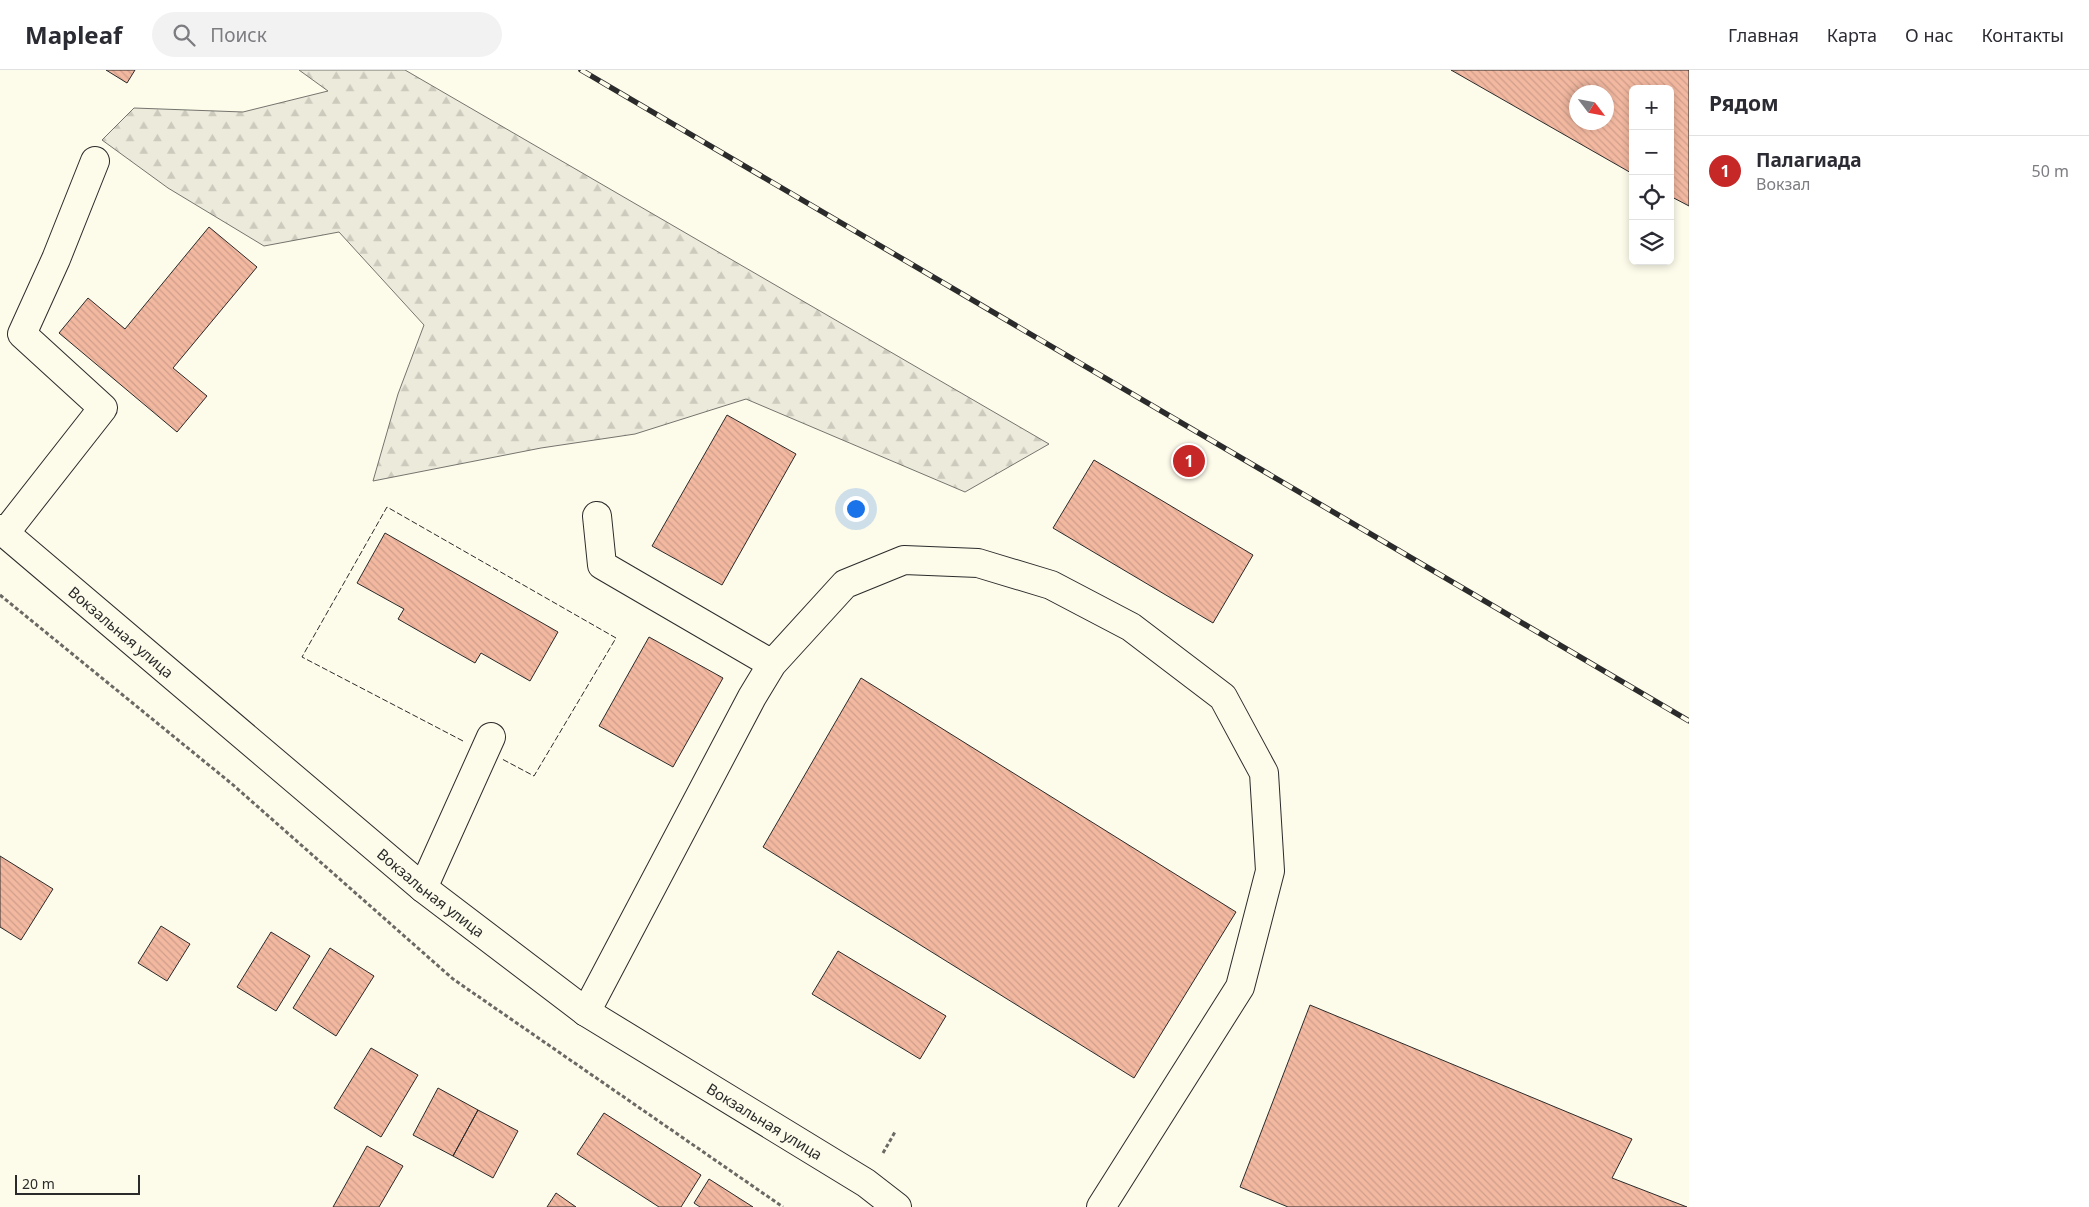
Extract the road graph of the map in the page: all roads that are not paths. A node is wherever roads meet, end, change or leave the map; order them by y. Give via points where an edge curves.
1 (95, 161) dead end
2 (597, 516) dead end
3 (2, 531) edge
4 (772, 664) junction
5 (491, 737) dead end
6 (424, 888) junction
7 (586, 1012) junction
8 (898, 1207) edge
9 (1100, 1207) edge

1 - 3 street via 22,334 103,408
2 - 4 street via 602,565
3 - 6 street, Вокзальная улица
4 - 7 street
4 - 9 street via 845,584 904,560 978,563 1051,585 1131,627 1223,697 1264,773 1270,871 1240,987
5 - 6 street
6 - 7 street, Вокзальная улица
7 - 8 street, Вокзальная улица via 866,1183

